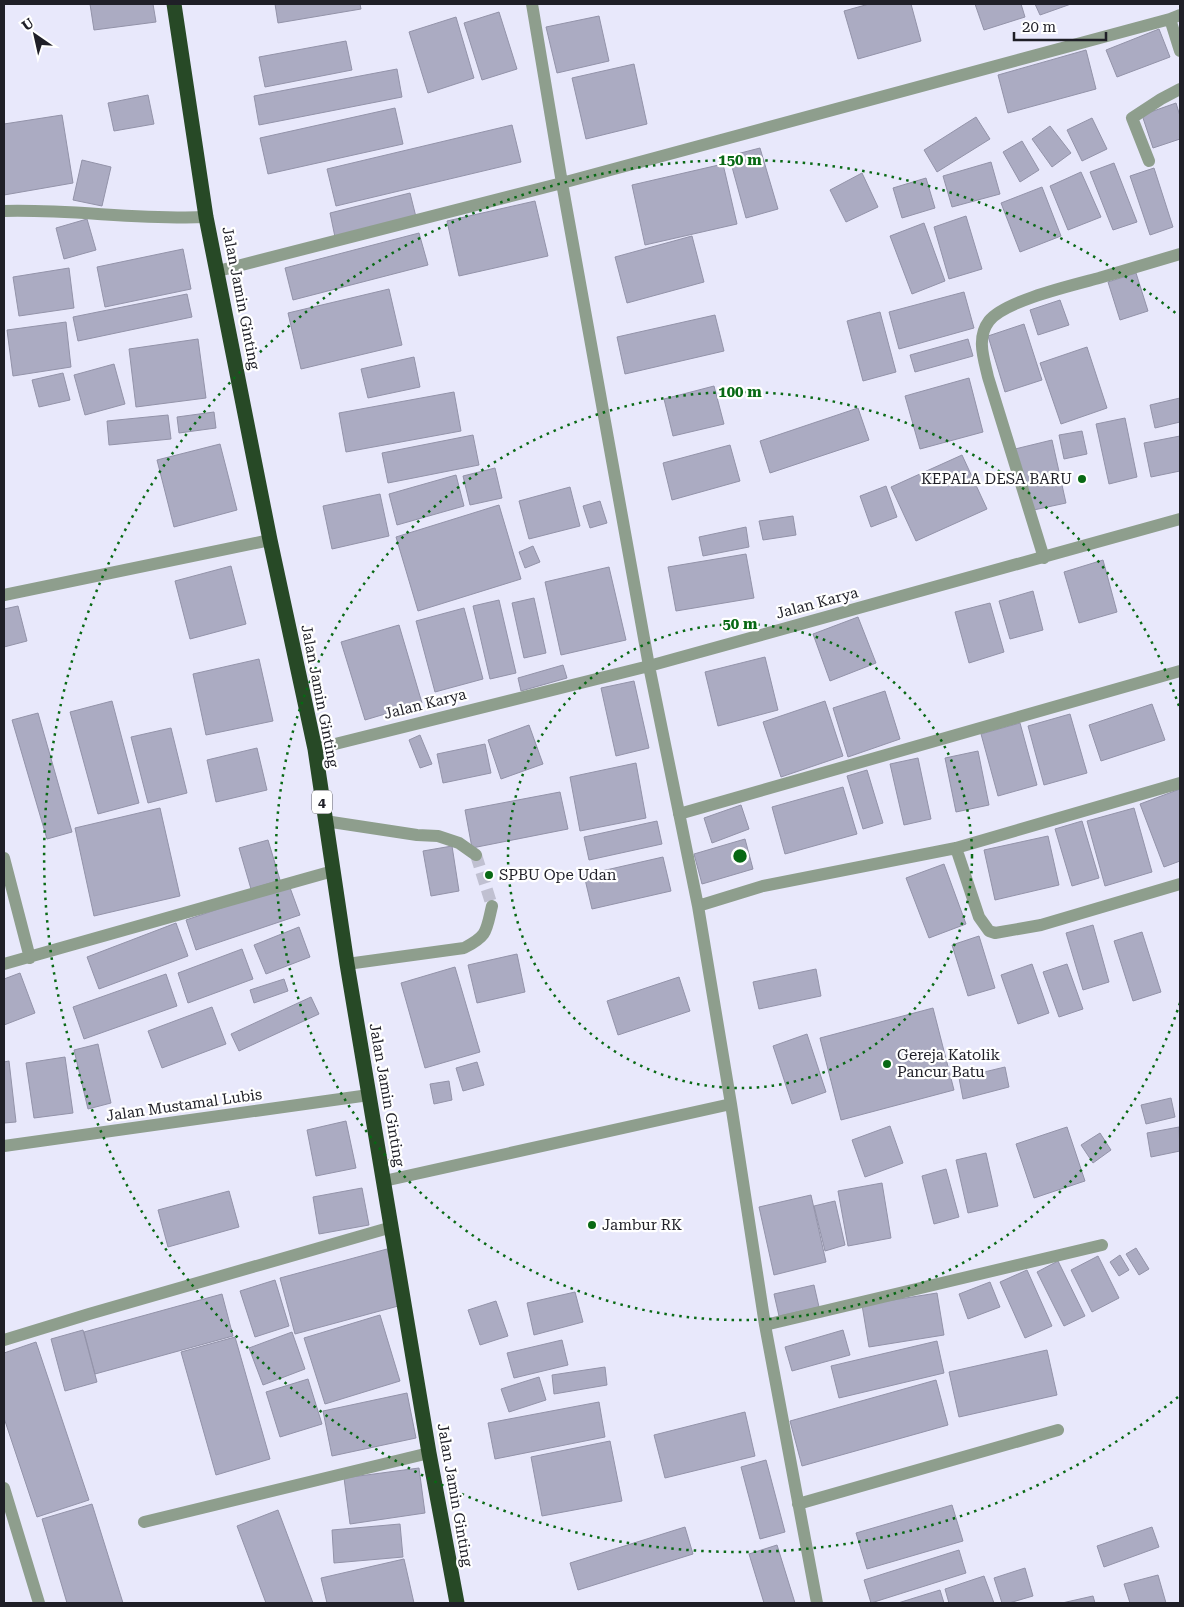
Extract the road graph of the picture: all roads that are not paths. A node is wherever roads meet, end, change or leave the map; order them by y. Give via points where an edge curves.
1 (174, 4) edge
2 (532, 4) edge
3 (1175, 17) edge
4 (1180, 51) edge
5 (1180, 88) edge
6 (1149, 161) dead end
7 (562, 183) junction
8 (4, 211) edge
9 (206, 217) junction
10 (1180, 254) edge
11 (218, 272) junction
12 (1180, 519) edge
13 (270, 540) junction
14 (1044, 558) junction
15 (4, 595) edge
16 (649, 666) junction
17 (1180, 671) edge
18 (315, 749) junction
19 (1180, 782) edge
20 (680, 814) junction
21 (325, 821) junction
22 (956, 848) junction
23 (476, 855) tunnel mouth
24 (4, 858) edge
25 (333, 871) junction
26 (1180, 884) edge
27 (492, 906) tunnel mouth
28 (698, 906) junction
29 (30, 958) junction
30 (4, 964) edge
31 (347, 964) junction
32 (369, 1095) junction
33 (731, 1104) junction
34 (4, 1146) edge
35 (384, 1181) junction
36 (392, 1228) junction
37 (1102, 1245) dead end
38 (765, 1325) junction
39 (4, 1340) edge
40 (1058, 1430) dead end
41 (429, 1453) junction
42 (4, 1488) edge
43 (798, 1504) junction
44 (8, 1522) edge
45 (144, 1522) dead end
46 (39, 1603) edge
47 (457, 1603) edge
48 (818, 1603) edge

1 - 9 highway, Jalan Jamin Ginting / 4
2 - 7 street
3 - 4 street
3 - 7 street
5 - 6 street via 1132,118
7 - 11 street
7 - 16 street
8 - 9 street via 39,210 173,219
9 - 11 highway, Jalan Jamin Ginting / 4
10 - 14 street via 1026,300 999,312 984,330 982,354 988,377
11 - 13 highway, Jalan Jamin Ginting / 4
12 - 14 street, Jalan Karya
13 - 15 street
13 - 18 highway, Jalan Jamin Ginting / 4
14 - 16 street, Jalan Karya
16 - 18 street, Jalan Karya
16 - 20 street
17 - 20 street
18 - 21 highway, Jalan Jamin Ginting / 4
19 - 22 street
20 - 28 street
21 - 23 street via 438,836 459,843
21 - 25 highway, Jalan Jamin Ginting / 4
22 - 26 street via 979,917 995,933 1042,925
22 - 28 street via 763,886
24 - 29 street
25 - 29 street
25 - 31 highway, Jalan Jamin Ginting / 4
27 - 31 street via 486,933 464,948
28 - 33 street
29 - 30 street
31 - 32 highway, Jalan Jamin Ginting / 4
32 - 34 street, Jalan Mustamal Lubis
32 - 35 highway, Jalan Jamin Ginting / 4
33 - 35 street
33 - 38 street
35 - 36 highway, Jalan Jamin Ginting / 4
36 - 39 street
36 - 41 highway, Jalan Jamin Ginting / 4
37 - 38 street
38 - 43 street
40 - 43 street
41 - 45 street
41 - 47 highway, Jalan Jamin Ginting / 4
42 - 44 street
43 - 48 street
44 - 46 street

